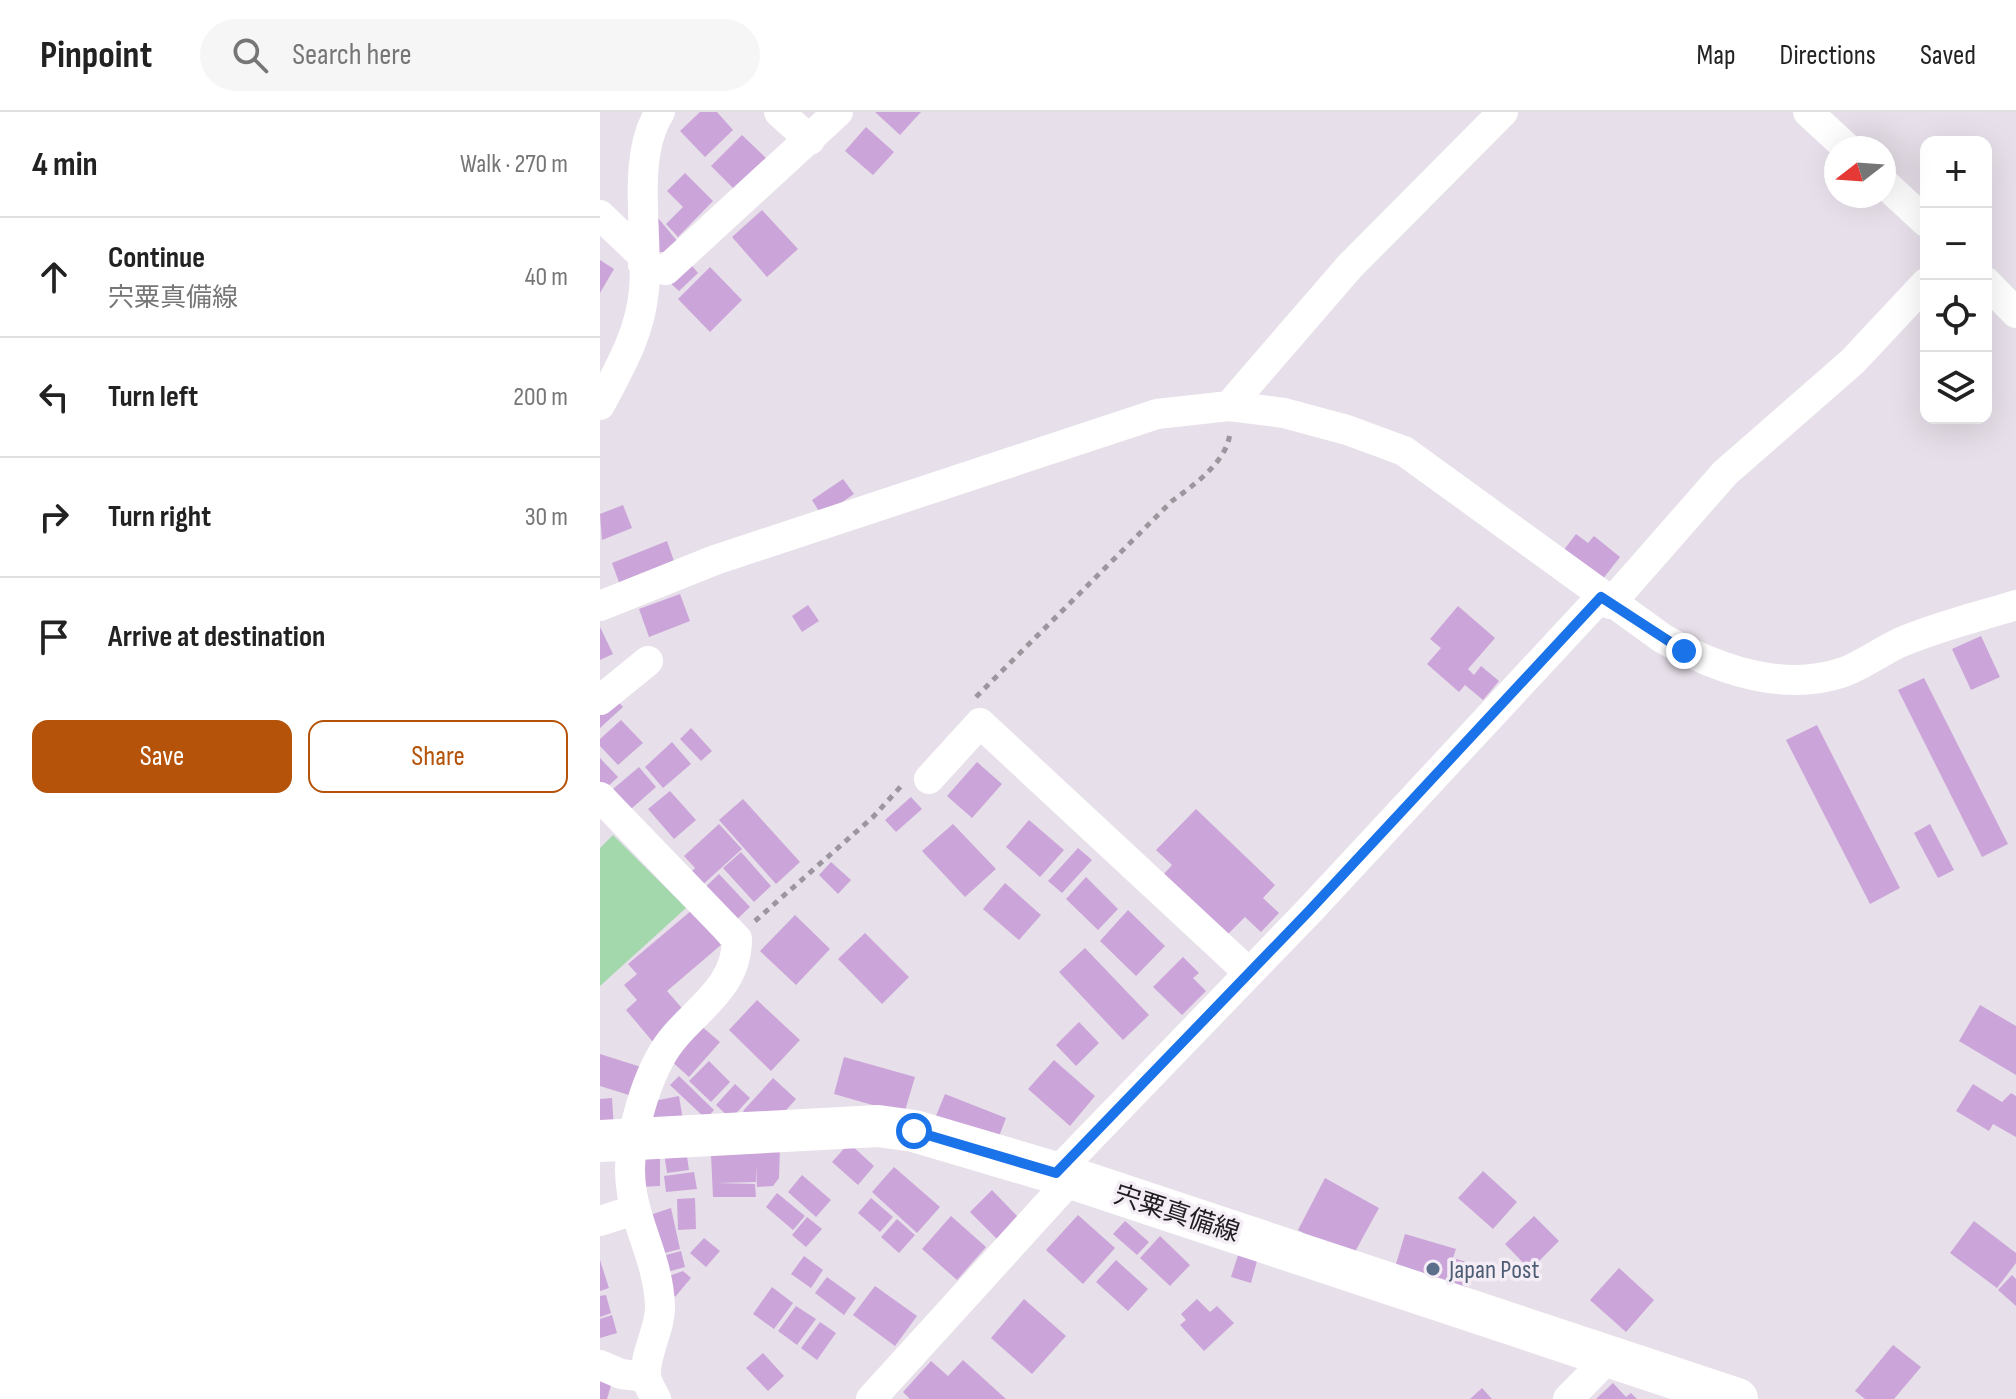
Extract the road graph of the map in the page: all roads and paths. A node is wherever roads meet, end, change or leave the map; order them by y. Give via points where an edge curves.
1 (660, 112) edge
2 (779, 112) edge
3 (838, 112) edge
4 (1503, 112) edge
5 (1808, 112) edge
6 (1834, 136) edge
7 (810, 140) junction
8 (1896, 194) edge
9 (600, 215) edge
10 (1920, 216) edge
11 (643, 260) junction
12 (1992, 288) edge
13 (1920, 289) edge
14 (2016, 313) edge
15 (600, 405) edge
16 (1229, 412) junction
17 (1599, 603) junction
18 (2016, 605) edge
19 (600, 606) edge
20 (648, 661) dead end
21 (600, 700) edge
22 (973, 700) dead end
23 (918, 780) joint
24 (600, 797) edge
25 (737, 939) junction
26 (1248, 972) junction
27 (616, 1141) edge
28 (1064, 1176) junction
29 (634, 1210) junction
30 (600, 1221) edge
31 (1609, 1357) junction
32 (600, 1365) edge
33 (651, 1388) edge
34 (871, 1399) edge
35 (1568, 1399) edge
36 (1737, 1399) edge

1 - 11 street via 644,159
2 - 7 street
3 - 7 street
4 - 16 street via 1350,266
5 - 6 street
7 - 11 street via 666,270
8 - 10 street
9 - 11 street
11 - 15 street via 636,337
12 - 14 street
13 - 17 street via 1853,361 1725,473
16 - 17 street via 1284,413 1404,451
16 - 19 street via 1157,414 715,560
16 - 22 path via 1229,446 1218,459
17 - 18 street via 1684,651 1786,681 1847,671 1900,643
17 - 26 street
20 - 21 street
23 - 25 path
23 - 26 street via 980,723
24 - 25 street
25 - 27 street via 730,974 660,1056
26 - 28 street
27 - 28 main road, 宍粟真備線 via 878,1126 914,1131
27 - 29 street
28 - 31 main road, 宍粟真備線
28 - 34 street
29 - 30 street
29 - 33 street via 657,1280 660,1308
31 - 35 street
31 - 36 main road, 宍粟真備線
32 - 33 street

